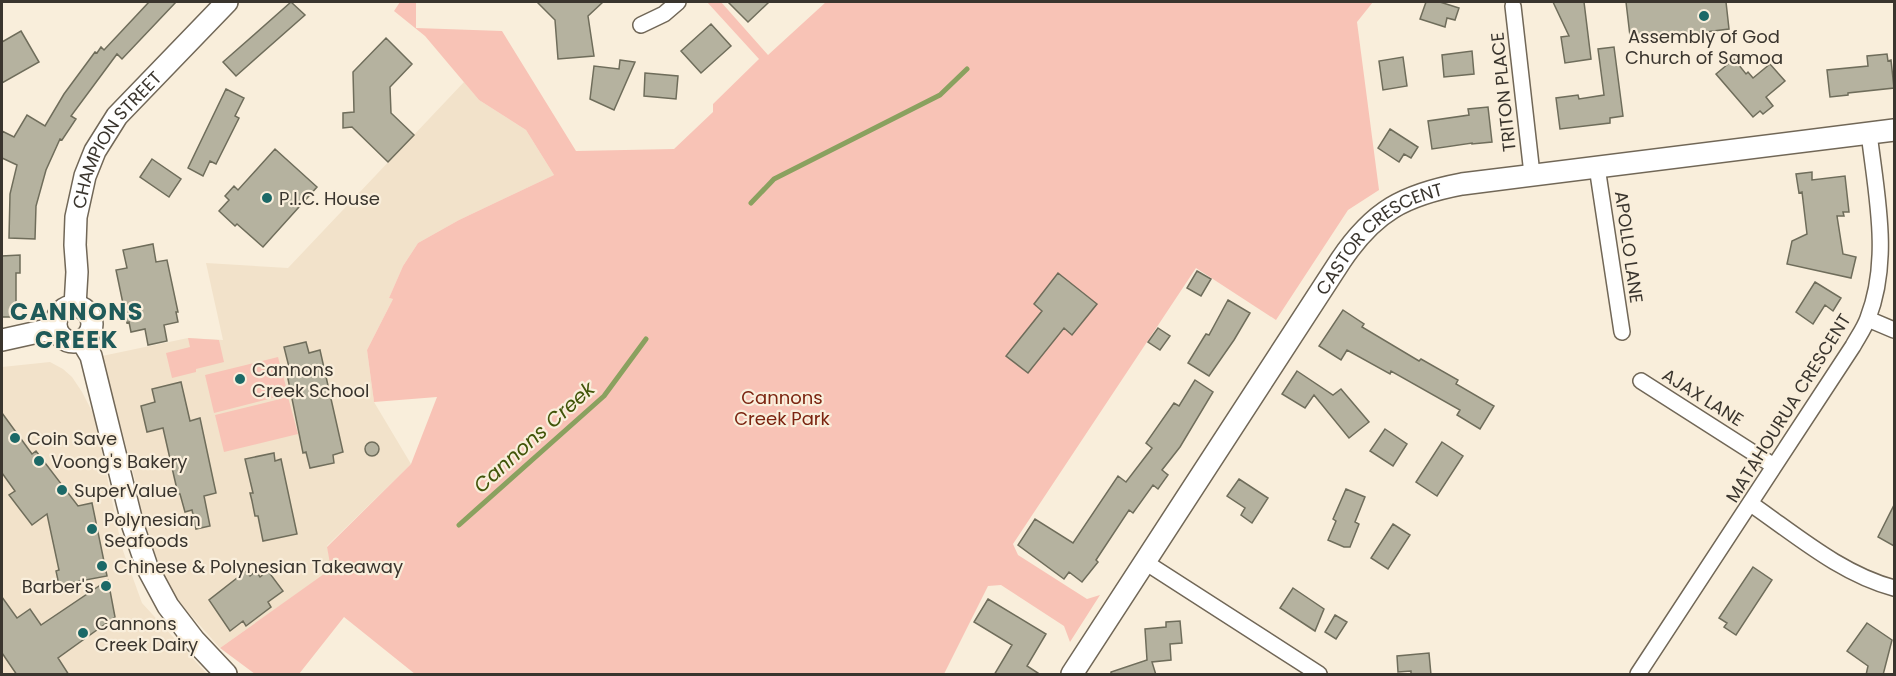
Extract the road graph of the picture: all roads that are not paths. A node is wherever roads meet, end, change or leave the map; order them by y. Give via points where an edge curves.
1 (227, 2) edge
2 (678, 2) edge
3 (1514, 6) dead end
4 (641, 25) dead end
5 (1894, 130) edge
6 (1869, 133) junction
7 (1597, 167) junction
8 (1532, 174) junction
9 (1887, 243) edge
10 (75, 306) junction
11 (1868, 319) junction
12 (56, 328) junction
13 (1894, 330) edge
14 (1622, 332) dead end
15 (2, 340) edge
16 (82, 341) junction
17 (1641, 381) dead end
18 (1774, 465) junction
19 (1751, 504) junction
20 (1145, 562) junction
21 (1894, 588) edge
22 (226, 675) edge
23 (1072, 675) edge
24 (1319, 675) edge
25 (1638, 675) edge

1 - 10 street, CHAMPION STREET via 117,116 95,151 76,217
2 - 4 street
3 - 8 street, TRITON PLACE
5 - 6 street, CASTOR CRESCENT
6 - 7 street, CASTOR CRESCENT
6 - 9 street, MATAHOURUA CRESCENT
7 - 8 street, CASTOR CRESCENT
7 - 14 street, APOLLO LANE
8 - 20 street, CASTOR CRESCENT via 1433,189 1408,198 1365,228 1310,306
9 - 11 street, MATAHOURUA CRESCENT
10 - 12 street via 59,313
10 - 16 street via 85,310 92,320 91,333
11 - 13 street
11 - 18 street, MATAHOURUA CRESCENT
12 - 15 street
12 - 16 street via 69,342
16 - 22 street via 91,356 133,526 147,567 168,606
17 - 18 street, AJAX LANE
18 - 19 street, MATAHOURUA CRESCENT
19 - 21 street via 1849,570
19 - 25 street, MATAHOURUA CRESCENT
20 - 23 street, CASTOR CRESCENT
20 - 24 street

